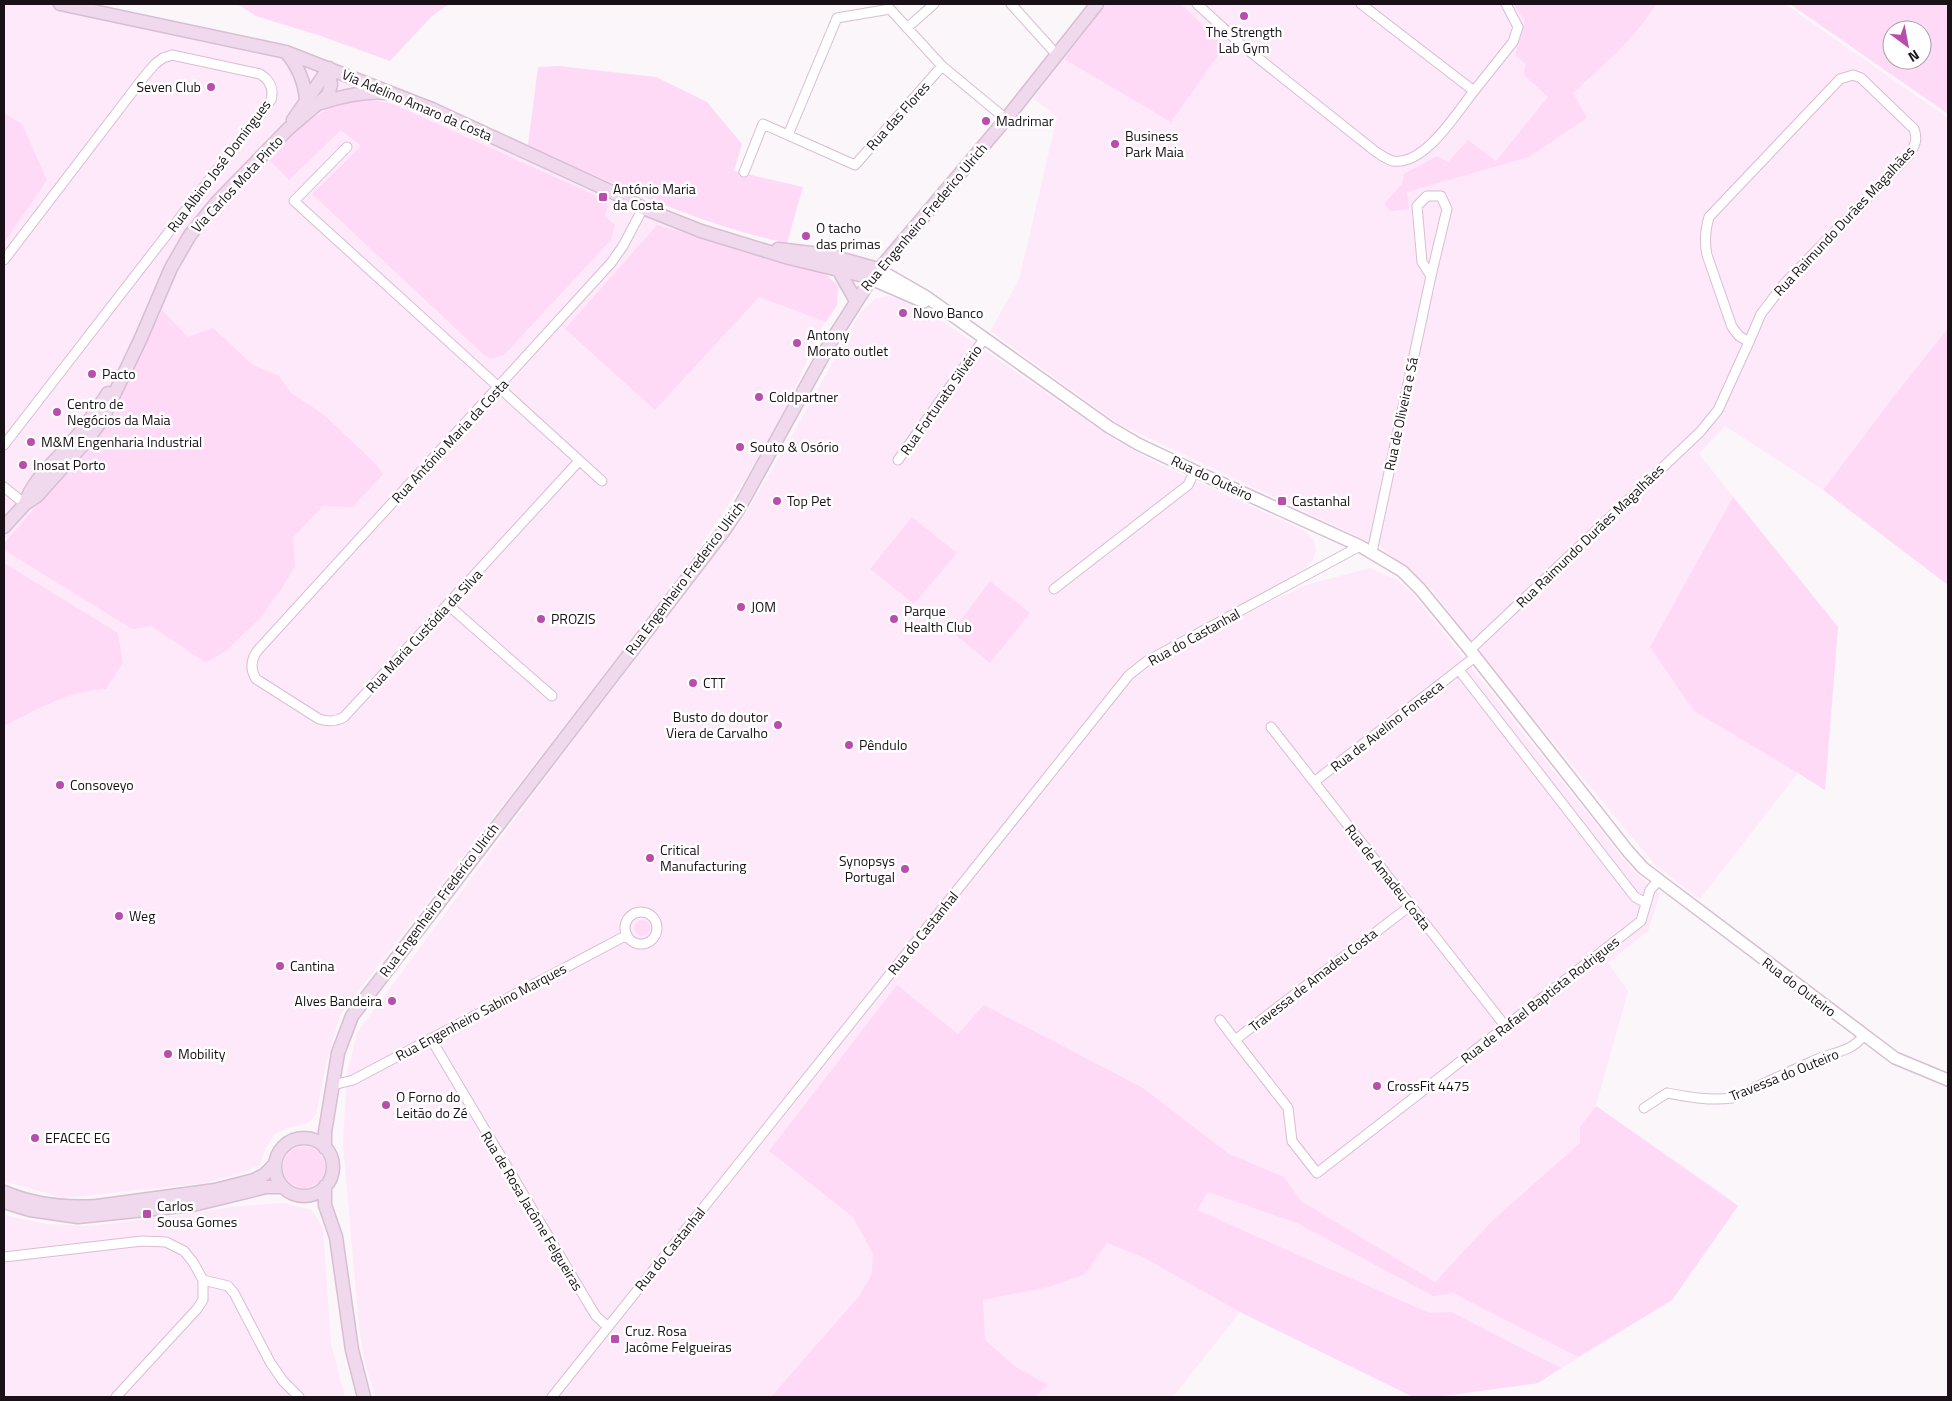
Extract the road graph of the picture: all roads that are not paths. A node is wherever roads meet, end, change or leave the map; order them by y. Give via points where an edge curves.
1 (60, 4) edge
2 (934, 4) edge
3 (1011, 4) edge
4 (1097, 4) edge
5 (1197, 4) edge
6 (1361, 4) edge
7 (1506, 4) edge
8 (907, 28) junction
9 (286, 52) junction
10 (1057, 55) junction
11 (942, 66) junction
12 (329, 68) junction
13 (1474, 90) junction
14 (397, 94) junction
15 (306, 98) junction
16 (319, 104) junction
17 (1006, 119) junction
18 (288, 129) junction
19 (788, 135) junction
20 (347, 147) dead end
21 (744, 172) dead end
22 (643, 208) junction
23 (760, 248) junction
24 (4, 260) edge
25 (839, 271) junction
26 (874, 274) junction
27 (1431, 276) junction
28 (856, 301) junction
29 (984, 339) junction
30 (1749, 342) junction
31 (500, 387) junction
32 (4, 445) edge
33 (898, 460) dead end
34 (580, 461) junction
35 (1196, 471) junction
36 (602, 481) dead end
37 (4, 487) edge
38 (25, 504) junction
39 (4, 527) edge
40 (1360, 546) junction
41 (1372, 552) junction
42 (1054, 589) dead end
43 (448, 605) junction
44 (1472, 654) junction
45 (252, 668) joint
46 (1459, 670) junction
47 (552, 696) dead end
48 (1271, 727) dead end
49 (1314, 782) junction
50 (1658, 880) junction
51 (1646, 903) junction
52 (1410, 906) junction
53 (627, 935) dead end
54 (1220, 1020) dead end
55 (1506, 1027) junction
56 (1863, 1036) junction
57 (431, 1039) junction
58 (1235, 1040) junction
59 (1948, 1080) edge
60 (333, 1085) junction
61 (1644, 1108) dead end
62 (329, 1112) junction
63 (296, 1140) junction
64 (325, 1148) junction
65 (275, 1164) junction
66 (325, 1186) junction
67 (283, 1188) junction
68 (4, 1192) edge
69 (308, 1196) junction
70 (4, 1202) edge
71 (328, 1215) junction
72 (4, 1257) edge
73 (203, 1280) junction
74 (608, 1326) junction
75 (116, 1397) edge
76 (299, 1397) edge
77 (364, 1397) edge
78 (552, 1397) edge

1 - 9 main road, Via Adelino Amaro da Costa
2 - 8 street
3 - 10 street
4 - 10 main road, Rua Engenheiro Frederico Ulrich
5 - 13 street via 1258,58 1376,152 1393,161 1407,160 1424,151 1440,136
6 - 13 street
7 - 13 street via 1518,26 1513,42
8 - 11 street
8 - 19 street via 890,9 837,18
9 - 12 main road, Via Adelino Amaro da Costa
9 - 15 main road via 296,64
10 - 17 main road, Rua Engenheiro Frederico Ulrich
11 - 17 street
11 - 19 street, Rua das Flores via 854,165
12 - 14 main road, Via Adelino Amaro da Costa
12 - 15 main road, Via Carlos Mota Pinto
12 - 16 main road, Via Carlos Mota Pinto via 331,85 328,95
14 - 16 main road, Via Carlos Mota Pinto via 348,95
14 - 22 main road, Via Adelino Amaro da Costa
15 - 18 main road, Via Carlos Mota Pinto
16 - 18 main road, Via Carlos Mota Pinto
17 - 26 main road, Rua Engenheiro Frederico Ulrich
18 - 38 main road, Via Carlos Mota Pinto via 217,202 190,235 171,268 122,376 72,442 29,491
19 - 21 street via 763,124
20 - 31 street via 294,201
22 - 23 main road, Via Adelino Amaro da Costa via 701,231
22 - 31 street, Rua António Maria da Costa via 611,264
23 - 25 main road, Via Adelino Amaro da Costa
23 - 26 main road, Via Adelino Amaro da Costa via 828,255
24 - 32 street, Rua Albino José Domingues via 143,78 163,58 172,55 260,74 270,82 271,100
25 - 26 main road, Via Adelino Amaro da Costa via 864,276
25 - 28 main road
26 - 28 main road, Rua Engenheiro Frederico Ulrich
26 - 29 street, Rua do Outeiro via 926,296
27 - 27 street, Rua de Oliveira e Sá via 1447,209 1441,196 1427,196 1417,206 1422,262
27 - 41 street, Rua de Oliveira e Sá
28 - 60 main road, Rua Engenheiro Frederico Ulrich via 728,524 352,1016 338,1053
29 - 33 street, Rua Fortunato Silvério
29 - 35 street, Rua do Outeiro via 1109,427
30 - 30 street, Rua Raimundo Durães Magalhães via 1732,327 1707,254 1705,231 1709,217 1840,79 1853,75 1861,78 1914,129 1917,138 1914,146 1909,155 1784,284 1761,314
30 - 44 street, Rua Raimundo Durães Magalhães via 1710,421
31 - 34 street
31 - 45 street, Rua António Maria da Costa via 258,650
34 - 36 street
34 - 43 street, Rua Maria Custódia da Silva
35 - 40 street, Rua do Outeiro
35 - 42 street via 1188,485
37 - 38 street
38 - 39 main road, Via Carlos Mota Pinto
40 - 41 street, Rua do Outeiro
40 - 74 street, Rua do Castanhal via 1147,661 1129,675
41 - 44 street, Rua do Outeiro via 1402,571 1414,583
43 - 45 street, Rua Maria Custódia da Silva via 344,718 336,721 319,719 256,679
43 - 47 street
44 - 46 street
44 - 50 street, Rua do Outeiro via 1627,850
46 - 49 street, Rua de Avelino Fonseca
46 - 51 street via 1636,897
48 - 49 street, Rua de Amadeu Costa
49 - 52 street, Rua de Amadeu Costa
50 - 51 street
50 - 56 street, Rua do Outeiro
51 - 55 street, Rua de Rafael Baptista Rodrigues via 1641,921
52 - 55 street, Rua de Amadeu Costa
52 - 58 street, Travessa de Amadeu Costa
53 - 57 street, Rua Engenheiro Sabino Marques
54 - 58 street, Travessa de Amadeu Costa
55 - 58 street, Rua de Rafael Baptista Rodrigues via 1317,1173 1292,1141 1288,1108
56 - 59 street, Rua do Outeiro via 1895,1058
56 - 61 street, Travessa do Outeiro via 1841,1053 1815,1060 1732,1098 1702,1099 1667,1093
57 - 60 street, Rua Engenheiro Sabino Marques via 353,1080
57 - 74 street, Rua de Rosa Jacôme Felgueiras via 596,1316
60 - 62 main road, Rua Engenheiro Frederico Ulrich
62 - 63 main road, Rua Engenheiro Frederico Ulrich via 315,1131
62 - 64 main road, Rua Engenheiro Frederico Ulrich
63 - 64 main road via 313,1140
63 - 65 main road via 282,1148
64 - 66 main road via 333,1170
65 - 67 main road via 278,1181
65 - 68 main road via 259,1178 215,1190 97,1206 40,1204
66 - 69 main road
66 - 71 main road
67 - 69 main road via 299,1196
67 - 70 main road via 266,1187 193,1206 78,1217 30,1210
69 - 71 main road
71 - 77 main road via 336,1237 352,1350
72 - 73 street via 142,1241 166,1242 184,1251
73 - 75 street via 203,1300 197,1309
73 - 76 street via 228,1286 234,1293 270,1362
74 - 78 street, Rua do Castanhal

